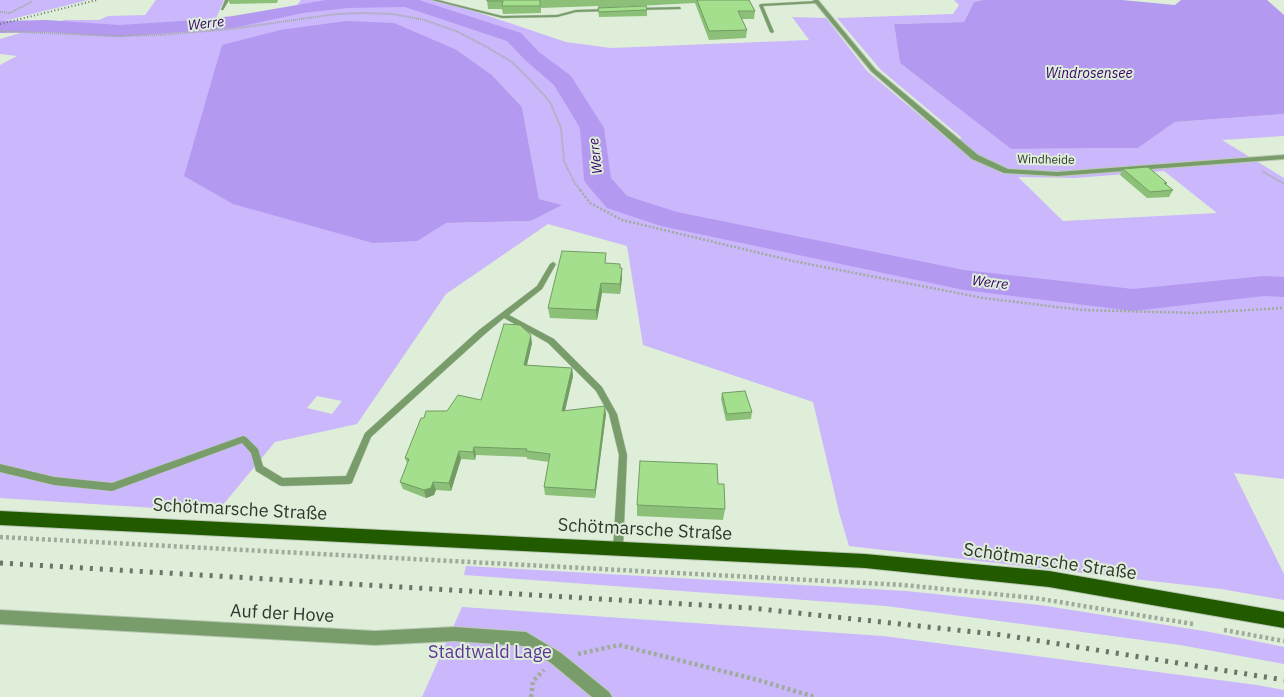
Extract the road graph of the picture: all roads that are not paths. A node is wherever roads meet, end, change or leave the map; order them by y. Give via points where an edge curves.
1 (227, 0) edge
2 (434, 0) edge
3 (816, 1) edge
4 (680, 8) dead end
5 (222, 9) dead end
6 (633, 9) edge
7 (614, 10) edge
8 (772, 32) dead end
9 (1284, 158) edge
10 (553, 264) dead end
11 (504, 315) junction
12 (0, 468) edge
13 (0, 518) edge
14 (618, 548) junction
15 (0, 617) edge
16 (1284, 620) edge
17 (604, 697) edge

1 - 5 lane
2 - 7 lane via 502,17
3 - 8 lane via 761,4
3 - 9 street, Windheide via 872,70 975,157 1007,171 1057,174
4 - 6 lane
10 - 11 lane via 540,287
11 - 12 lane via 368,434 349,480 282,482 259,468 255,451 243,439 112,487 54,481
11 - 14 lane via 551,341 599,389 614,414 623,456
13 - 14 main road, Schötmarsche Straße
14 - 16 main road, Schötmarsche Straße via 865,561 1049,579
15 - 17 street, Auf der Hove via 375,638 454,634 526,639 556,658

